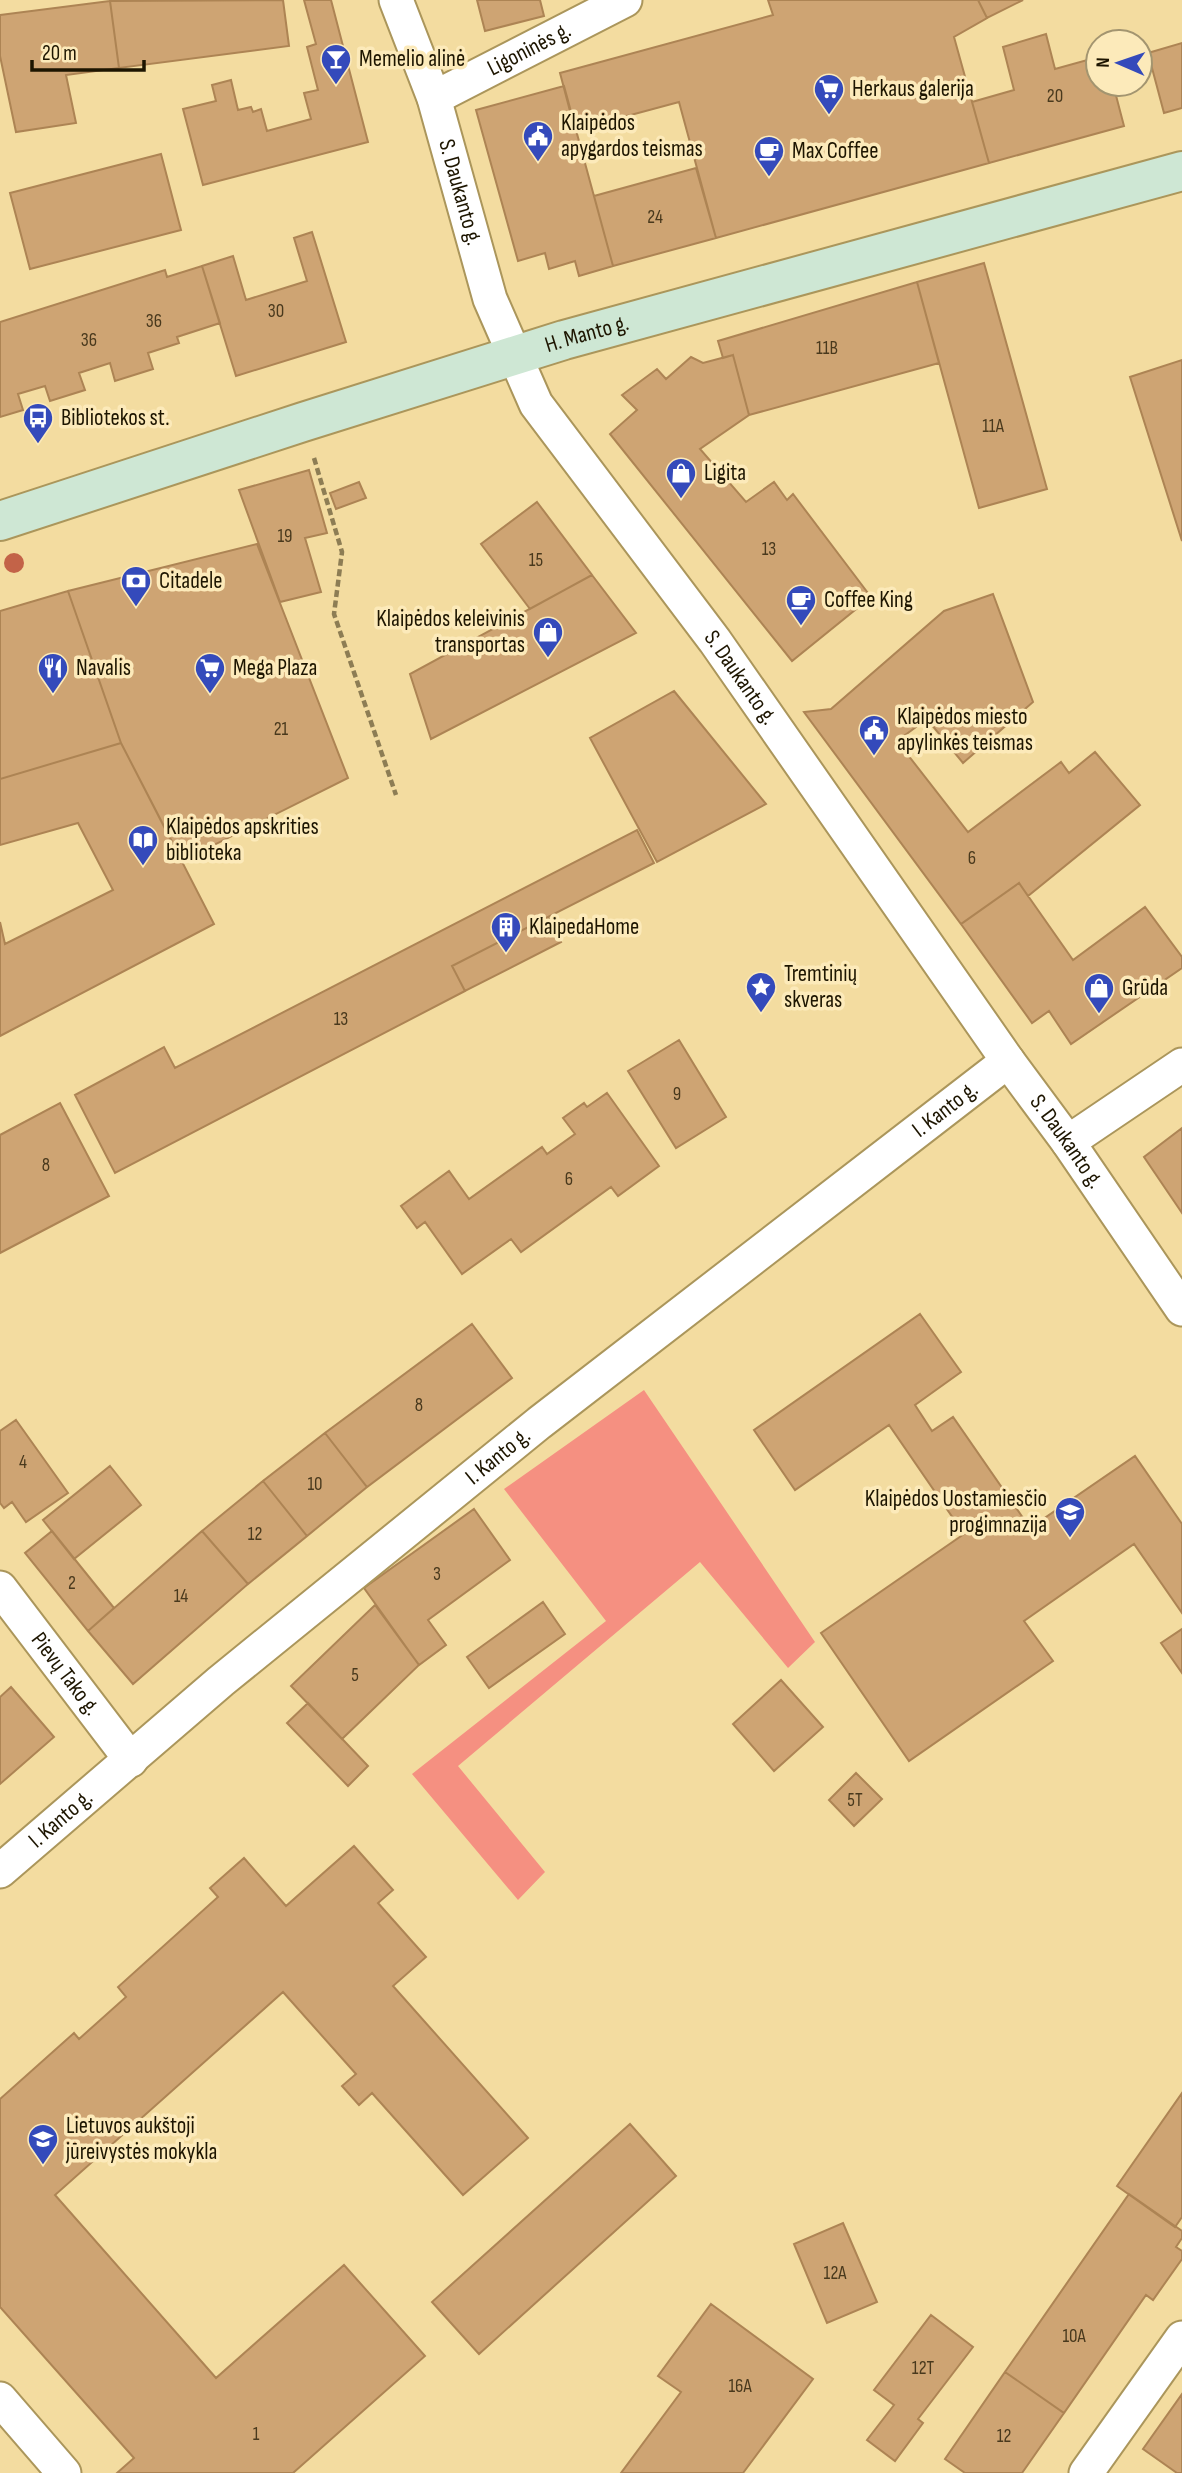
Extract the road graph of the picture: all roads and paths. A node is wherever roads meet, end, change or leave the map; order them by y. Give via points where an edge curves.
1 (396, 0) edge
2 (625, 0) edge
3 (434, 97) junction
4 (1182, 171) edge
5 (514, 355) junction
6 (303, 422) junction
7 (0, 521) edge
8 (396, 795) dead end
9 (1008, 1061) junction
10 (1182, 1065) edge
11 (1068, 1142) junction
12 (1182, 1309) edge
13 (0, 1588) edge
14 (131, 1760) junction
15 (0, 1871) edge
16 (1182, 2338) edge
17 (0, 2399) edge
18 (64, 2473) edge
19 (1086, 2473) edge

1 - 3 street, S. Daukanto g.
2 - 3 street, Ligoninės g.
3 - 5 street, S. Daukanto g. via 490,299
4 - 5 main road, H. Manto g.
5 - 6 main road, H. Manto g.
5 - 9 street, S. Daukanto g. via 536,404 715,641
6 - 7 main road, H. Manto g.
6 - 8 path via 342,552 334,614
9 - 11 street, S. Daukanto g.
9 - 14 street, I. Kanto g. via 539,1423 221,1681
10 - 11 street
11 - 12 street, S. Daukanto g.
13 - 14 street, Pievų Tako g.
14 - 15 street, I. Kanto g.
16 - 19 street
17 - 18 street

